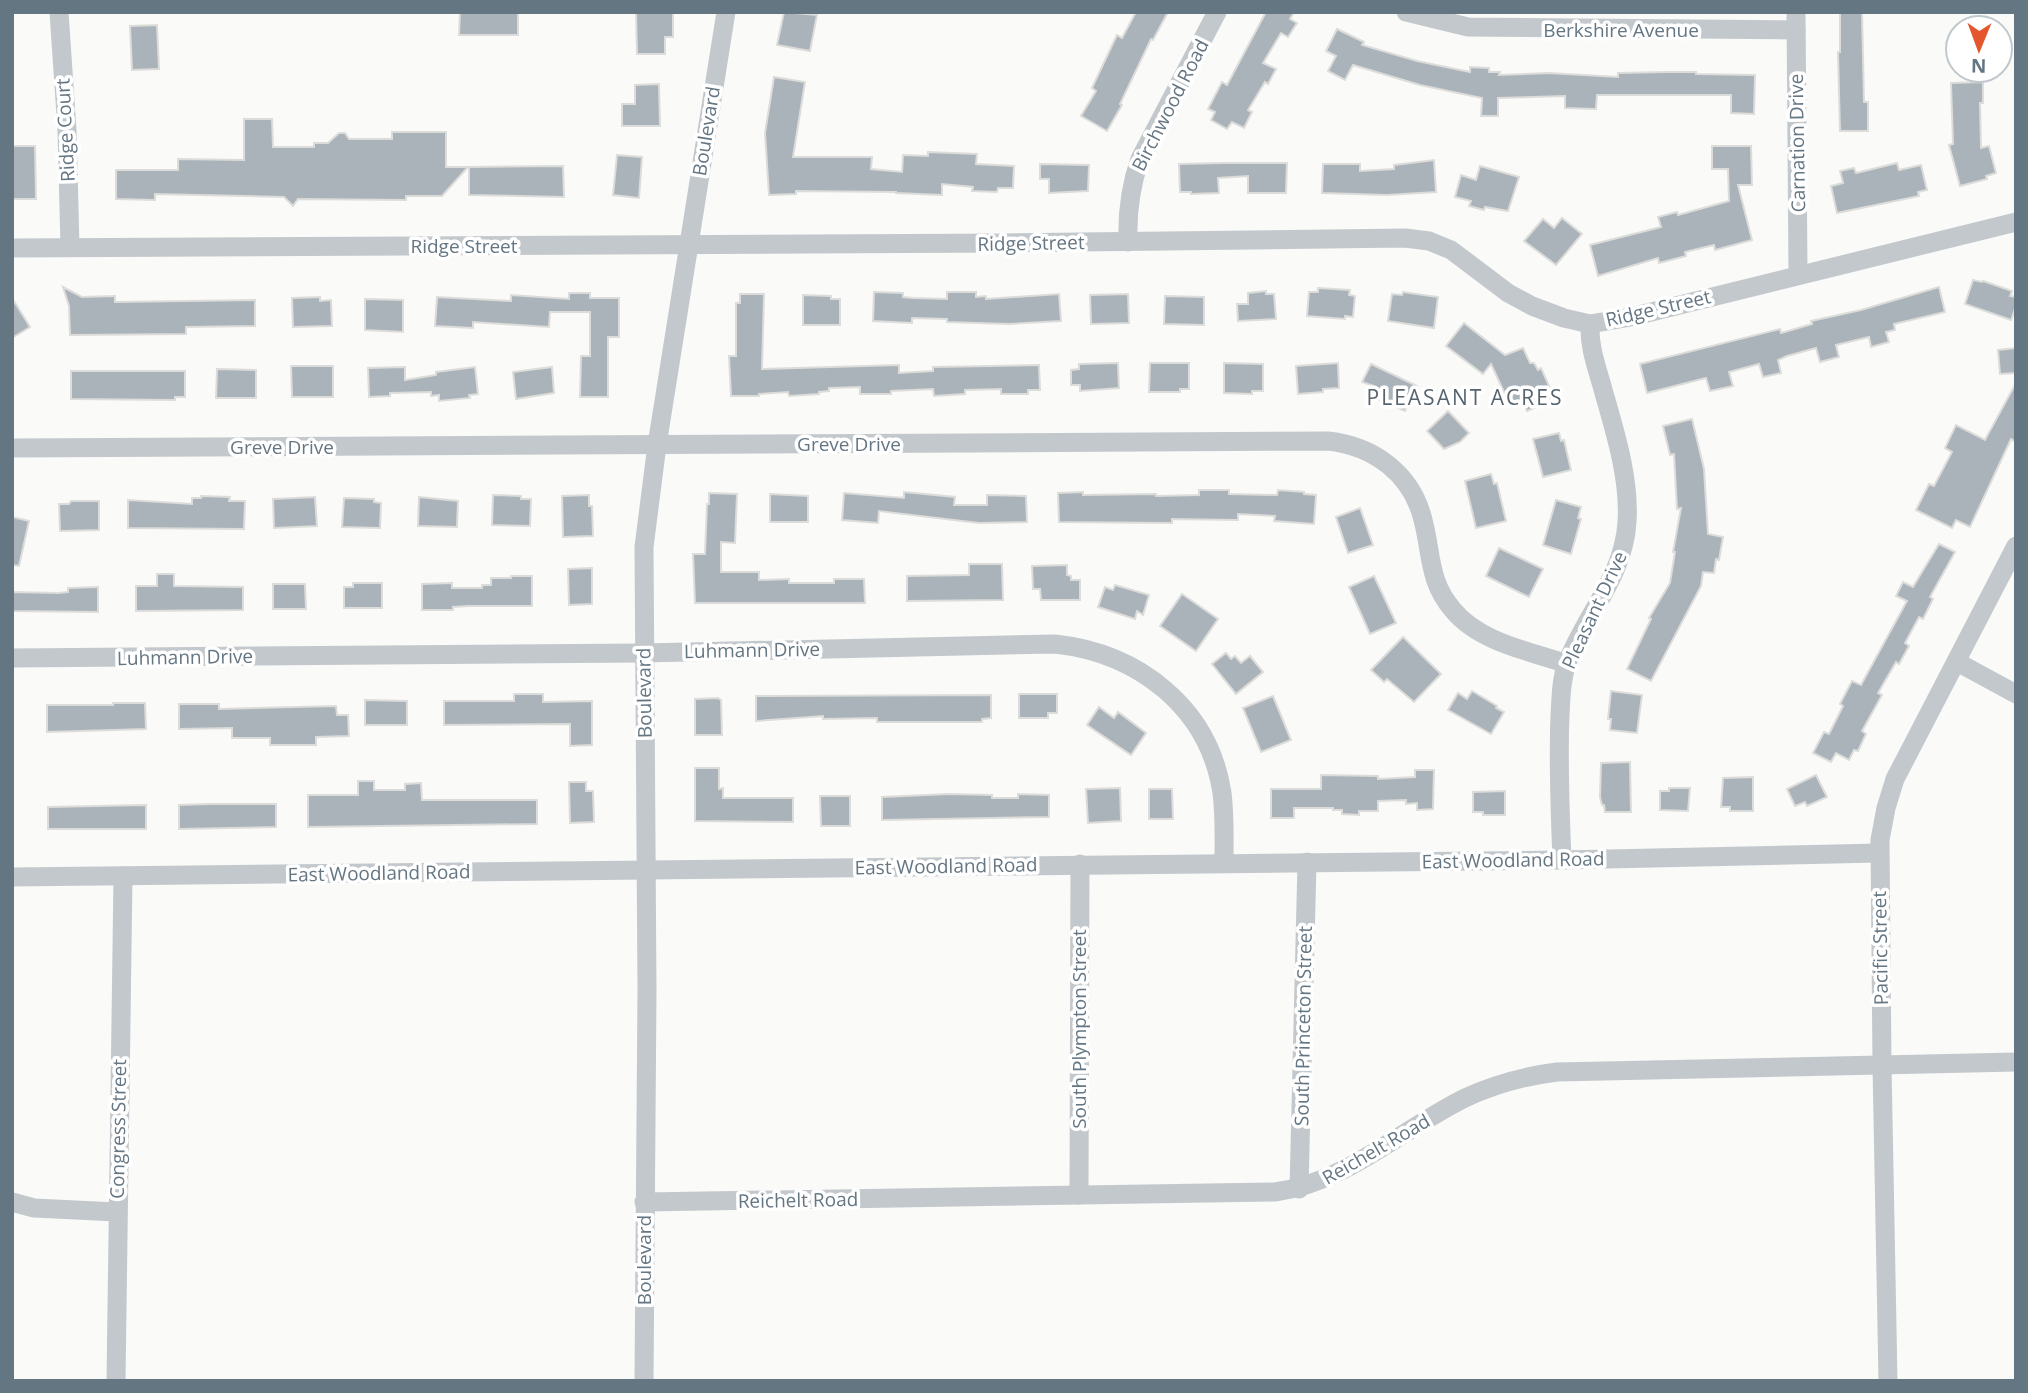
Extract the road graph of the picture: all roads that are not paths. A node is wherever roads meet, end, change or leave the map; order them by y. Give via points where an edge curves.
1 (59, 12) edge
2 (726, 12) edge
3 (1217, 12) edge
4 (1406, 12) edge
5 (1796, 21) edge
6 (2016, 222) edge
7 (1128, 242) junction
8 (688, 245) junction
9 (70, 247) junction
10 (12, 248) edge
11 (1798, 274) junction
12 (1590, 324) junction
13 (657, 445) junction
14 (12, 448) edge
15 (2016, 546) edge
16 (643, 653) junction
17 (12, 659) edge
18 (1957, 662) junction
19 (1567, 664) junction
20 (2016, 694) edge
21 (1879, 853) junction
22 (1562, 860) junction
23 (1223, 862) junction
24 (1307, 862) junction
25 (1080, 864) junction
26 (645, 870) junction
27 (123, 876) junction
28 (12, 877) edge
29 (2016, 1062) edge
30 (1882, 1065) junction
31 (1298, 1189) junction
32 (1079, 1195) junction
33 (12, 1202) edge
34 (644, 1202) junction
35 (117, 1212) junction
36 (116, 1381) edge
37 (644, 1381) edge
38 (1888, 1381) edge

1 - 9 street, Ridge Court
2 - 8 street, Boulevard
3 - 7 street, Birchwood Road via 1140,159 1127,211
4 - 5 street, Berkshire Avenue via 1468,27
5 - 11 street, Carnation Drive
6 - 11 street, Ridge Street
7 - 8 street, Ridge Street
7 - 12 street, Ridge Street via 1429,241 1451,250 1532,306
8 - 9 street, Ridge Street
8 - 13 street, Boulevard
9 - 10 street, Ridge Street
11 - 12 street, Ridge Street
12 - 19 street, Pleasant Drive via 1590,345 1626,488 1627,526 1614,575
13 - 14 street, Greve Drive
13 - 16 street, Boulevard via 644,548
13 - 19 street, Greve Drive via 1348,443 1385,462 1414,495 1433,576 1462,620 1504,643
15 - 18 street, Pacific Street
16 - 17 street, Luhmann Drive
16 - 23 street, Luhmann Drive via 1055,644 1106,655 1162,686 1201,734 1222,792
16 - 26 street, Boulevard
18 - 20 street
18 - 21 street, Pacific Street via 1895,779
19 - 22 street, Pleasant Drive via 1559,739
21 - 22 street, East Woodland Road
21 - 30 street, Pacific Street
22 - 24 street, East Woodland Road
23 - 24 street, East Woodland Road
23 - 25 street, East Woodland Road
24 - 31 street, South Princeton Street
25 - 26 street, East Woodland Road
25 - 32 street, South Plympton Street
26 - 27 street, East Woodland Road
26 - 34 street, Boulevard
27 - 28 street, East Woodland Road
27 - 35 street, Congress Street
29 - 30 street, Reichelt Road
30 - 31 street, Reichelt Road via 1527,1076 1462,1099 1324,1180
30 - 38 street, Pacific Street
31 - 32 street, Reichelt Road
32 - 34 street, Reichelt Road
33 - 35 street via 34,1208
34 - 37 street, Boulevard
35 - 36 street, Congress Street

